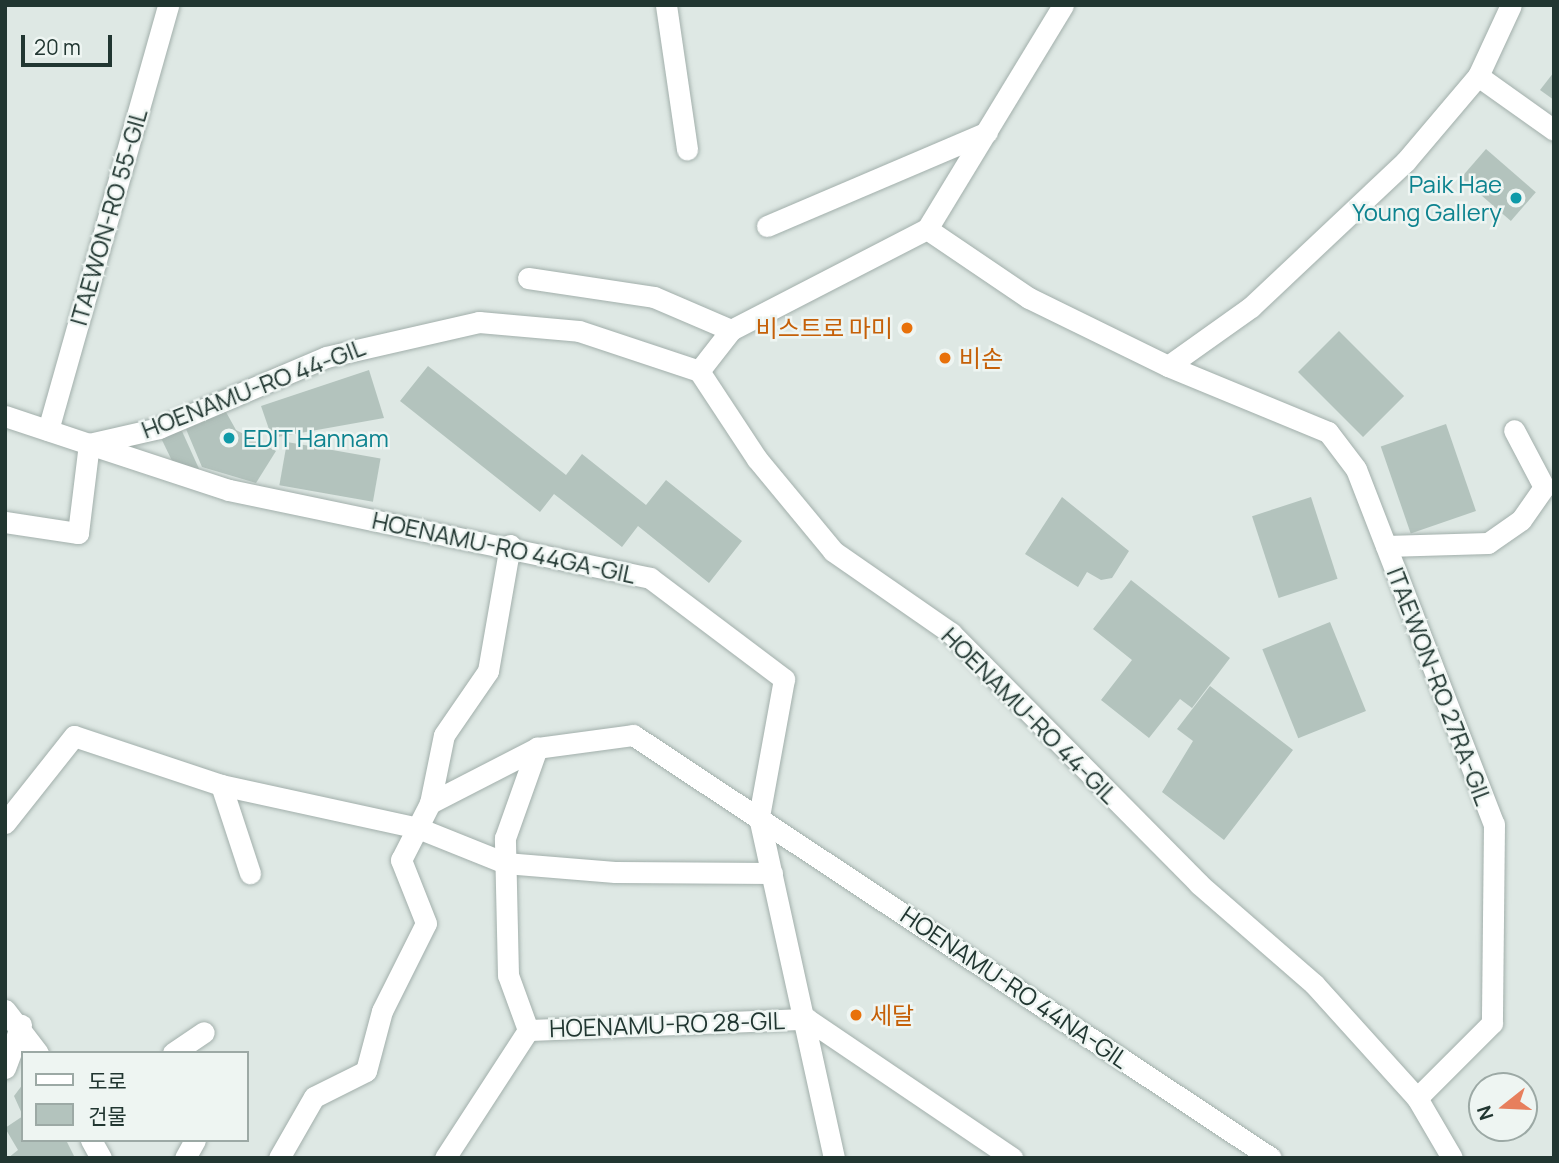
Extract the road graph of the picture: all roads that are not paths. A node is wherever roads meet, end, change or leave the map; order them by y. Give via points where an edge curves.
1 (168, 5) edge
2 (666, 5) edge
3 (1063, 5) edge
4 (1511, 5) edge
5 (1478, 76) junction
6 (1554, 130) edge
7 (987, 132) junction
8 (687, 149) dead end
9 (767, 226) dead end
10 (927, 229) junction
11 (528, 278) dead end
12 (731, 330) junction
13 (1168, 366) junction
14 (699, 371) junction
15 (5, 416) edge
16 (48, 429) junction
17 (1514, 430) dead end
18 (89, 444) junction
19 (5, 522) edge
20 (510, 545) junction
21 (1386, 546) junction
22 (537, 748) junction
23 (221, 785) junction
24 (430, 803) junction
25 (759, 817) junction
26 (5, 823) edge
27 (418, 828) junction
28 (505, 863) junction
29 (250, 873) dead end
30 (772, 873) junction
31 (5, 1010) edge
32 (807, 1019) junction
33 (22, 1025) junction
34 (528, 1030) junction
35 (204, 1032) dead end
36 (37, 1051) edge
37 (176, 1051) edge
38 (5, 1068) edge
39 (1417, 1098) junction
40 (92, 1142) edge
41 (194, 1142) edge
42 (101, 1158) edge
43 (185, 1158) edge
44 (279, 1158) edge
45 (445, 1158) edge
46 (834, 1158) edge
47 (1012, 1158) edge
48 (1271, 1158) edge
49 (1452, 1158) edge

1 - 16 street, ITAEWON-RO 55-GIL
2 - 8 street
3 - 7 street
4 - 5 street
5 - 6 street
5 - 13 street via 1405,162 1328,236 1251,307
7 - 9 street
7 - 10 street
10 - 12 street
10 - 13 street, ITAEWON-RO 27RA-GIL via 1029,298
11 - 12 street via 654,297
12 - 14 street
13 - 21 street, ITAEWON-RO 27RA-GIL via 1328,432 1356,469
14 - 18 street, HOENAMU-RO 44-GIL via 579,331 479,322 326,356 159,428
14 - 39 street, HOENAMU-RO 44-GIL via 757,458 832,551 951,633 1199,884 1314,984
15 - 16 street
16 - 18 street
17 - 21 street via 1544,487 1521,520 1488,543
18 - 19 street via 78,533
18 - 20 street, HOENAMU-RO 44GA-GIL via 229,490
20 - 24 street via 488,671 444,735
20 - 25 street, HOENAMU-RO 44GA-GIL via 650,578 784,679
21 - 39 street, ITAEWON-RO 27RA-GIL via 1494,824 1492,1023
22 - 24 street
22 - 25 street via 633,735
22 - 28 street, HOENAMU-RO 28-GIL via 505,838
23 - 26 street via 74,736
23 - 27 street
23 - 29 street
24 - 27 street
25 - 30 street, HOENAMU-RO 44GA-GIL
25 - 48 street, HOENAMU-RO 44NA-GIL
27 - 28 street
27 - 44 street via 401,860 426,923 382,1011 366,1071 314,1097
28 - 30 street via 615,872
28 - 34 street, HOENAMU-RO 28-GIL via 508,975
30 - 32 street, HOENAMU-RO 44GA-GIL
31 - 33 street
32 - 34 street, HOENAMU-RO 28-GIL
32 - 46 street, HOENAMU-RO 44GA-GIL
32 - 47 street
33 - 36 street
33 - 38 street
34 - 45 street, HOENAMU-RO 28-GIL
35 - 37 street
39 - 49 street, HOENAMU-RO 44-GIL
40 - 42 street
41 - 43 street

